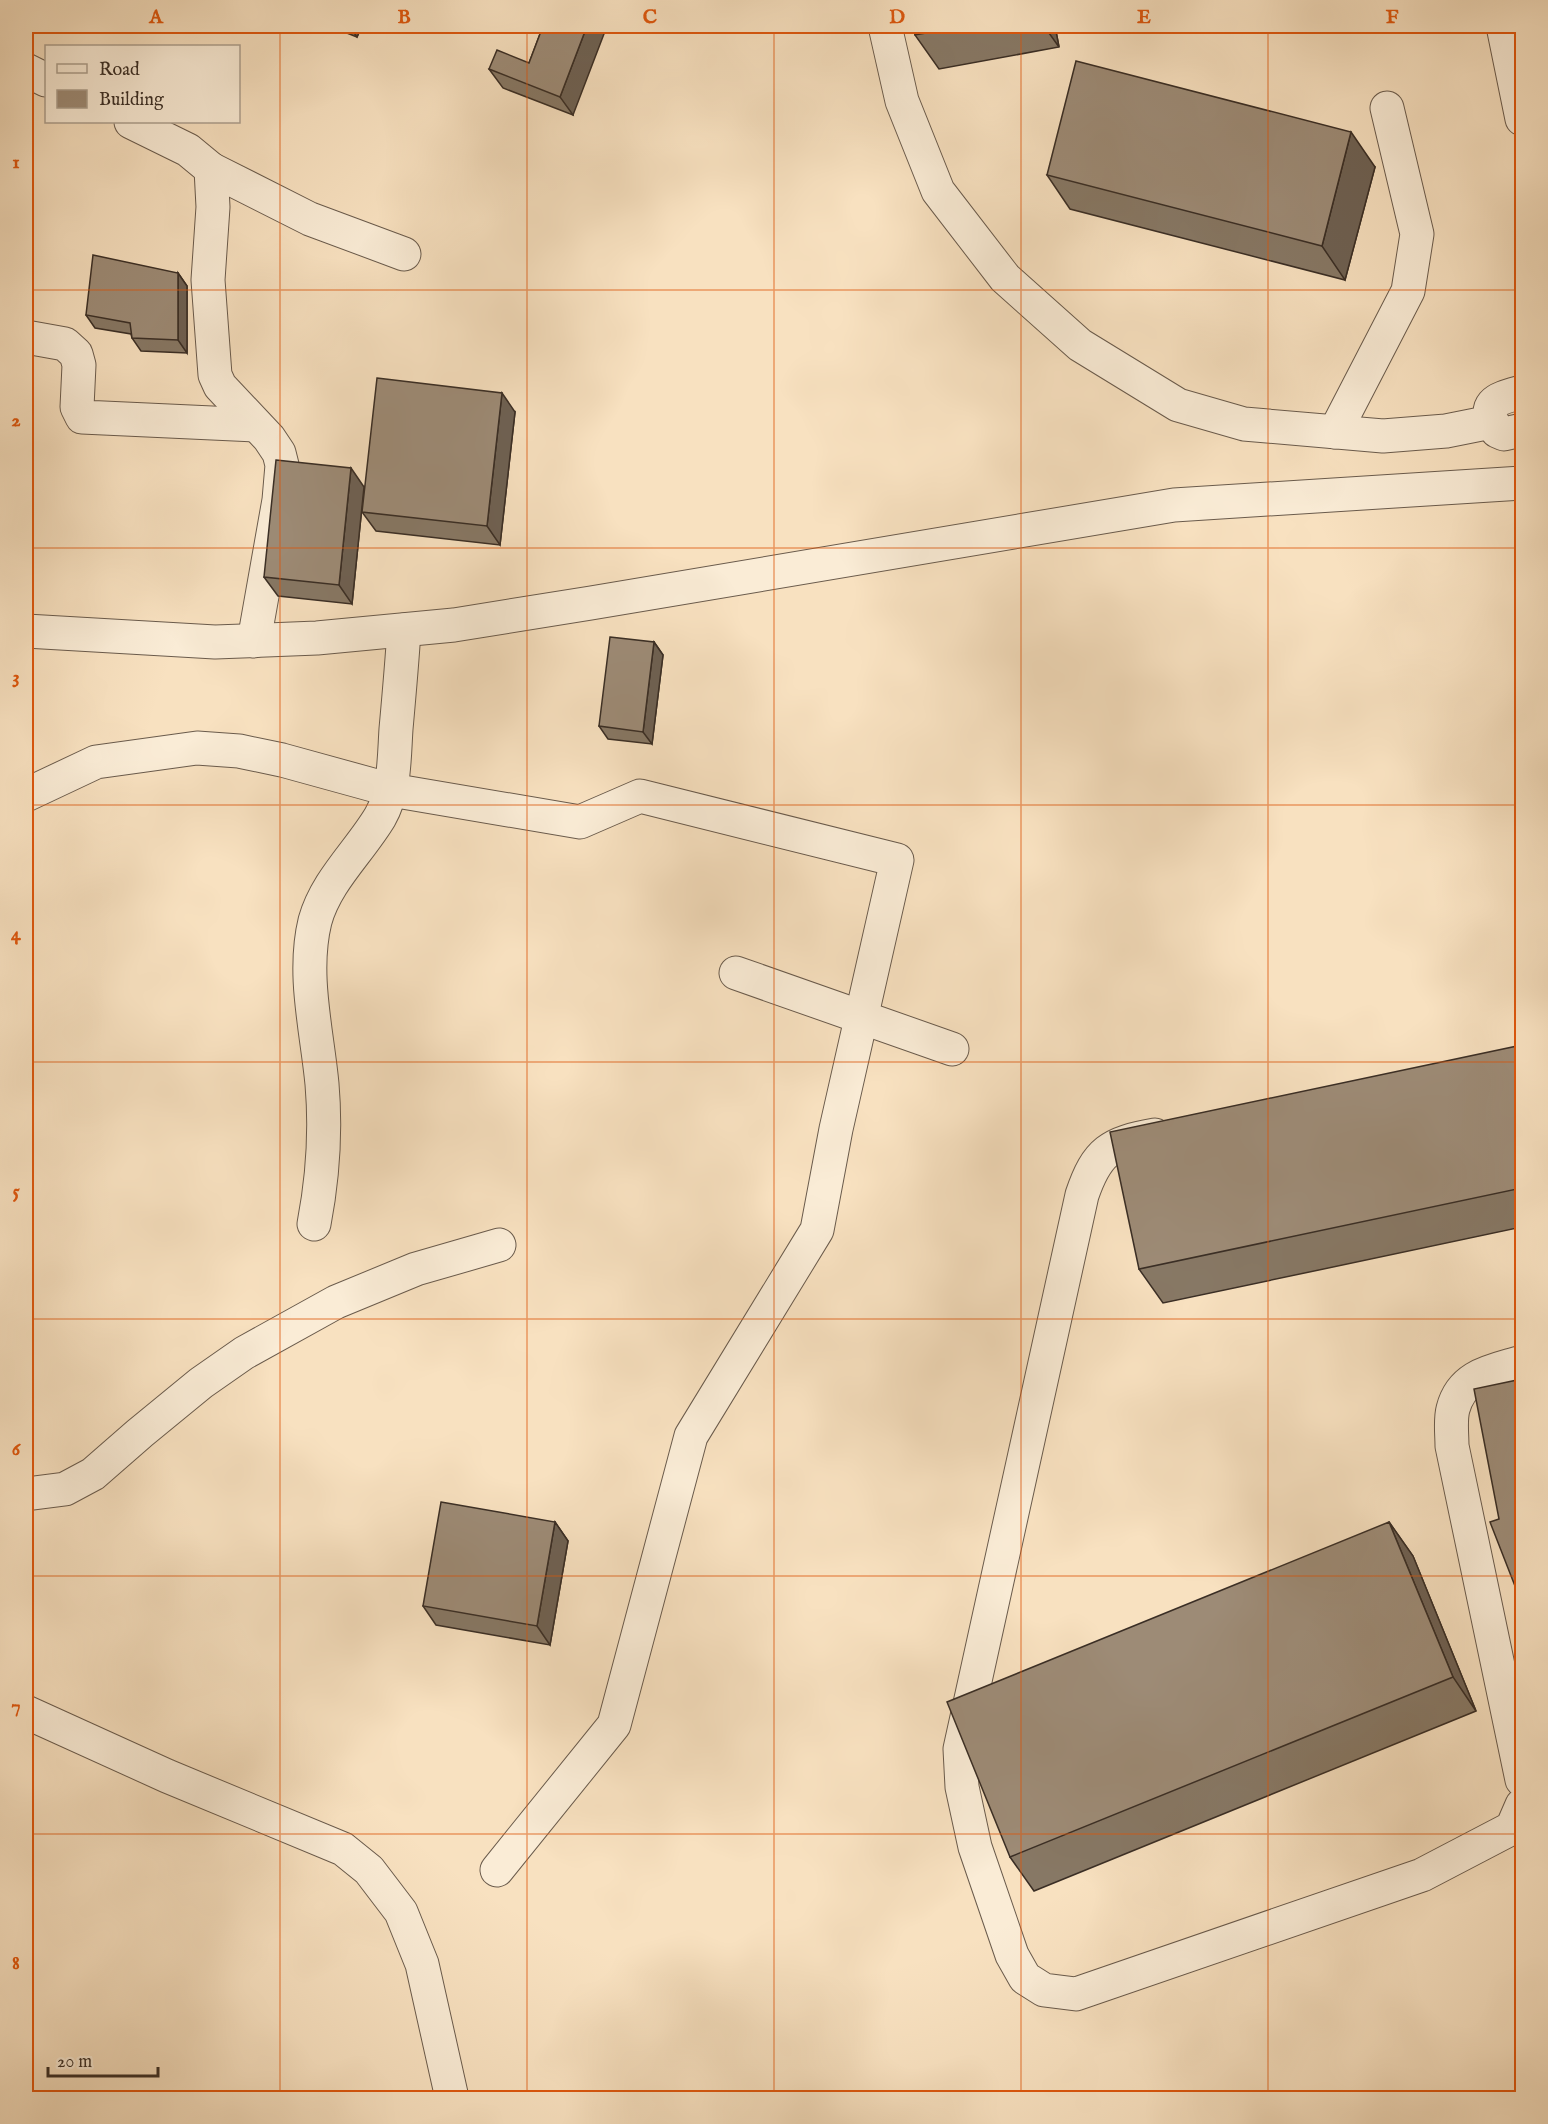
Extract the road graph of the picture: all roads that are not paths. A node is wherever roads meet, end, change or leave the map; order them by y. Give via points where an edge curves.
1 (885, 26) edge
2 (1503, 26) edge
3 (26, 70) edge
4 (45, 80) edge
5 (1387, 108) dead end
6 (1522, 119) edge
7 (133, 123) edge
8 (211, 169) junction
9 (404, 254) dead end
10 (26, 338) edge
11 (1522, 392) edge
12 (1491, 422) junction
13 (256, 425) junction
14 (1522, 430) edge
15 (1335, 432) junction
16 (1522, 483) edge
17 (404, 630) junction
18 (26, 631) edge
19 (254, 641) junction
20 (391, 790) junction
21 (26, 795) edge
22 (736, 973) dead end
23 (863, 1016) junction
24 (952, 1049) dead end
25 (1185, 1129) edge
26 (314, 1224) dead end
27 (499, 1245) dead end
28 (1522, 1362) edge
29 (26, 1494) edge
30 (26, 1712) edge
31 (1522, 1780) edge
32 (1522, 1805) edge
33 (497, 1870) dead end
34 (452, 2098) edge

1 - 15 street via 902,101 938,191 1005,278 1080,345 1178,405 1244,424
2 - 6 street
3 - 4 street
5 - 15 street via 1417,234 1408,291
7 - 8 street via 189,150
8 - 9 street via 310,219
8 - 13 street via 213,207 208,280 215,375 220,386
10 - 13 street via 65,344 76,354 77,407 82,417
11 - 12 street via 1496,400 1490,406
12 - 14 street via 1504,434
12 - 15 street via 1446,431 1383,436
13 - 19 street via 279,453 282,465
16 - 17 street via 1174,506 591,603
17 - 19 street
17 - 20 street
18 - 19 street
20 - 21 street via 282,760 197,748 96,762
20 - 23 street via 580,822 640,796 897,860
20 - 26 street via 380,817 325,895 315,921 310,956 325,1146
22 - 23 street
23 - 24 street
23 - 33 street via 817,1230 692,1436 614,1725
25 - 32 street via 1116,1145 1091,1170 1082,1195 960,1749 962,1788 975,1847 1012,1955 1025,1978 1044,1989 1076,1994 1422,1875 1512,1828
27 - 29 street via 416,1269 336,1302 244,1353 201,1383 93,1474 65,1489
28 - 31 street via 1482,1374 1463,1386 1453,1409 1452,1446
30 - 34 street via 343,1849 369,1870 400,1912 422,1964

